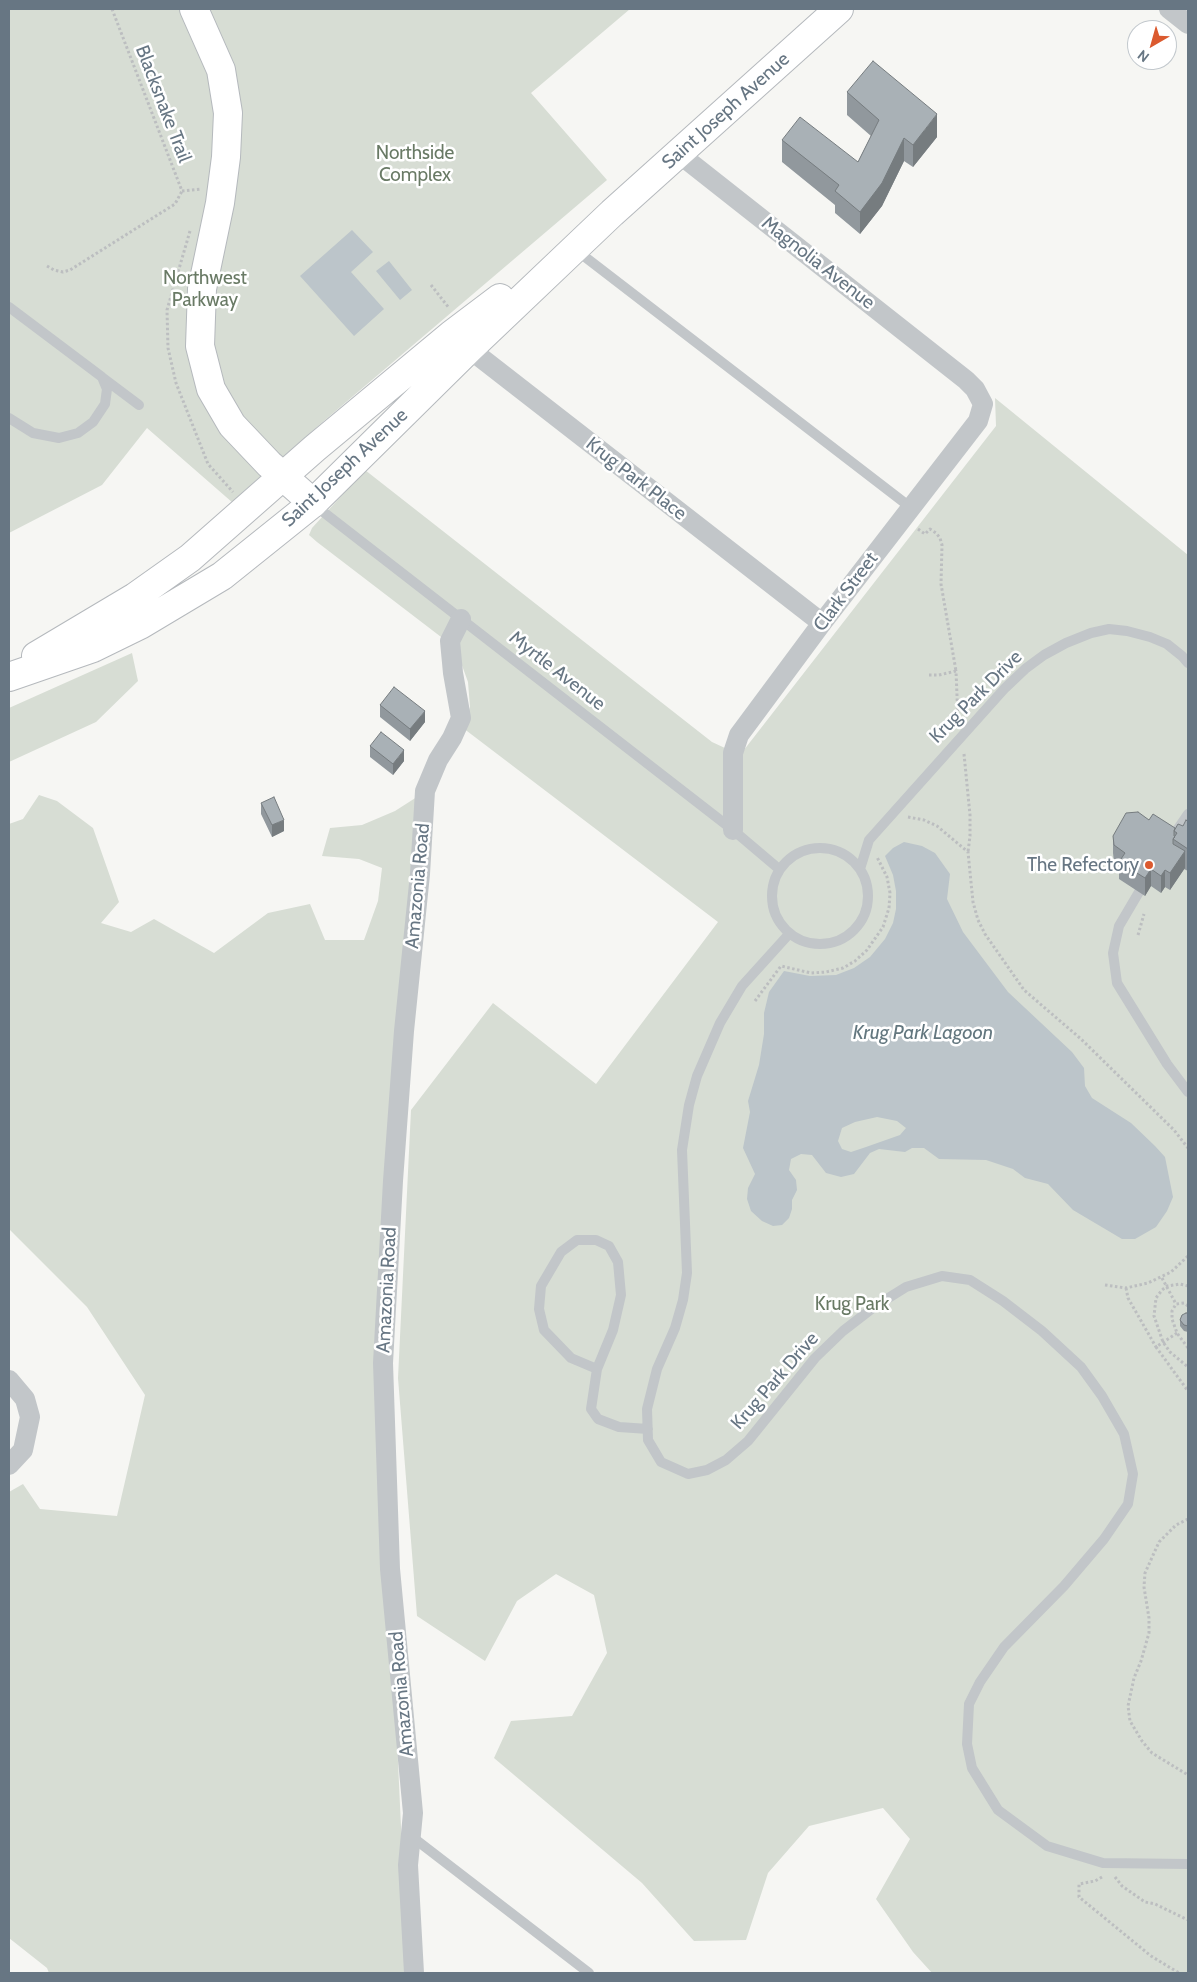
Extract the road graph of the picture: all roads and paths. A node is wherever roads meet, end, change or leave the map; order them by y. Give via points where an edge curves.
1 (112, 9) edge
2 (194, 9) edge
3 (839, 9) edge
4 (1169, 9) edge
5 (1188, 24) edge
6 (678, 152) junction
7 (202, 189) dead end
8 (182, 191) junction
9 (612, 212) junction
10 (575, 248) junction
11 (47, 266) dead end
12 (431, 285) dead end
13 (9, 307) edge
14 (449, 308) dead end
15 (460, 342) junction
16 (958, 373) joint
17 (102, 377) junction
18 (139, 405) dead end
19 (9, 418) edge
20 (284, 477) junction
21 (313, 503) junction
22 (907, 512) junction
23 (462, 619) junction
24 (822, 623) junction
25 (1188, 663) edge
26 (956, 671) junction
27 (9, 673) edge
28 (929, 675) dead end
29 (9, 677) edge
30 (959, 724) dead end
31 (963, 749) dead end
32 (1188, 814) edge
33 (903, 817) dead end
34 (732, 830) junction
35 (1170, 841) edge
36 (968, 852) junction
37 (875, 855) dead end
38 (860, 868) junction
39 (779, 869) junction
40 (1139, 892) dead end
41 (1147, 907) dead end
42 (789, 934) junction
43 (1138, 935) dead end
44 (755, 1001) dead end
45 (1188, 1092) edge
46 (1188, 1148) edge
47 (1188, 1256) edge
48 (1162, 1278) junction
49 (1105, 1285) dead end
50 (1167, 1286) junction
51 (1188, 1286) edge
52 (1126, 1288) junction
53 (1176, 1304) junction
54 (1188, 1306) edge
55 (1177, 1333) junction
56 (1164, 1342) junction
57 (1156, 1347) junction
58 (1188, 1348) edge
59 (1188, 1367) edge
60 (597, 1368) junction
61 (9, 1380) edge
62 (1188, 1391) edge
63 (648, 1430) junction
64 (9, 1465) edge
65 (1188, 1519) edge
66 (1188, 1775) edge
67 (410, 1836) junction
68 (1188, 1864) edge
69 (1111, 1872) dead end
70 (1103, 1876) dead end
71 (1188, 1920) edge
72 (414, 1973) edge
73 (589, 1973) edge
74 (1179, 1973) edge

1 - 8 path, Blacksnake Trail
2 - 20 main road via 221,70 228,113 220,203 202,289 200,346 211,389 232,425
3 - 6 main road, Saint Joseph Avenue
4 - 5 street
6 - 9 main road, Saint Joseph Avenue
6 - 16 street, Magnolia Avenue
7 - 8 path, Blacksnake Trail
8 - 11 path via 176,204 70,270 63,272
9 - 10 main road, Saint Joseph Avenue
9 - 15 main road, Saint Joseph Avenue
10 - 15 main road, Saint Joseph Avenue
10 - 22 lane
12 - 14 path
13 - 17 lane
15 - 20 main road, Saint Joseph Avenue via 315,448
15 - 21 main road, Saint Joseph Avenue
15 - 24 street, Krug Park Place
16 - 22 street, Clark Street via 976,389 983,404 978,421
17 - 18 lane
17 - 19 lane via 107,389 104,404 93,422 78,433 59,438 42,435
20 - 21 main road
20 - 27 main road, Saint Joseph Avenue via 190,558 136,597
21 - 23 lane, Myrtle Avenue
21 - 29 main road, Saint Joseph Avenue via 222,576 140,625 93,648
22 - 24 street, Clark Street
22 - 26 path via 925,534 930,529 940,538 941,584
23 - 34 lane, Myrtle Avenue
23 - 67 street, Amazonia Road via 450,640 461,718 438,760 426,791 396,1134 383,1363 390,1569 413,1813
24 - 34 street, Clark Street via 739,735 733,753
25 - 38 lane, Krug Park Drive via 1167,644 1127,631 1091,633 1044,655 1005,688 875,833 869,840
26 - 28 path
26 - 30 path
31 - 36 path via 970,815
32 - 35 lane
33 - 36 path via 937,826
34 - 39 lane, Myrtle Avenue
36 - 46 path via 978,920 1014,977 1024,990 1081,1039 1153,1109
37 - 44 path via 887,877 889,908 883,927 867,950 843,968 826,972 811,973 781,966
38 - 39 lane via 846,855 829,848 810,848 792,856
38 - 42 lane via 866,881 867,908 853,932 828,944 801,941
39 - 42 lane via 772,885 772,903 778,920
40 - 45 lane via 1119,926 1113,953 1117,983
41 - 43 path
42 - 63 lane, Krug Park Drive via 742,986 720,1023 697,1076 682,1150 686,1273 683,1300 657,1369 647,1409
47 - 48 path
48 - 50 path
48 - 52 path
49 - 52 path
50 - 51 path
50 - 53 path
50 - 56 path via 1159,1293 1154,1305 1154,1316
52 - 57 path via 1128,1298
53 - 54 path
53 - 55 path via 1172,1319
55 - 56 path
55 - 58 path
56 - 57 path
56 - 59 path via 1178,1361
57 - 62 path
60 - 60 lane via 613,1330 621,1295 618,1262 609,1246 596,1240 578,1240 561,1252 541,1286 538,1309 544,1330 571,1358
60 - 63 lane via 591,1409 598,1419 619,1427
61 - 64 street via 26,1399 30,1417 23,1450
63 - 68 lane, Krug Park Drive via 648,1440 661,1462 688,1474 707,1470 726,1460 748,1441 809,1365 843,1331 906,1287 942,1276 970,1280 1042,1331 1082,1367 1124,1434 1132,1474 1128,1504 1104,1539 1064,1586 1004,1647 980,1682 969,1704 967,1744 972,1768 998,1810 1047,1846 1103,1863
65 - 66 path via 1159,1542 1145,1574 1149,1634 1128,1706 1130,1721 1142,1741 1152,1752
67 - 72 street, Amazonia Road via 408,1865
67 - 73 lane
69 - 71 path via 1122,1886 1145,1902
70 - 74 path via 1095,1882 1079,1884 1079,1897 1151,1956

